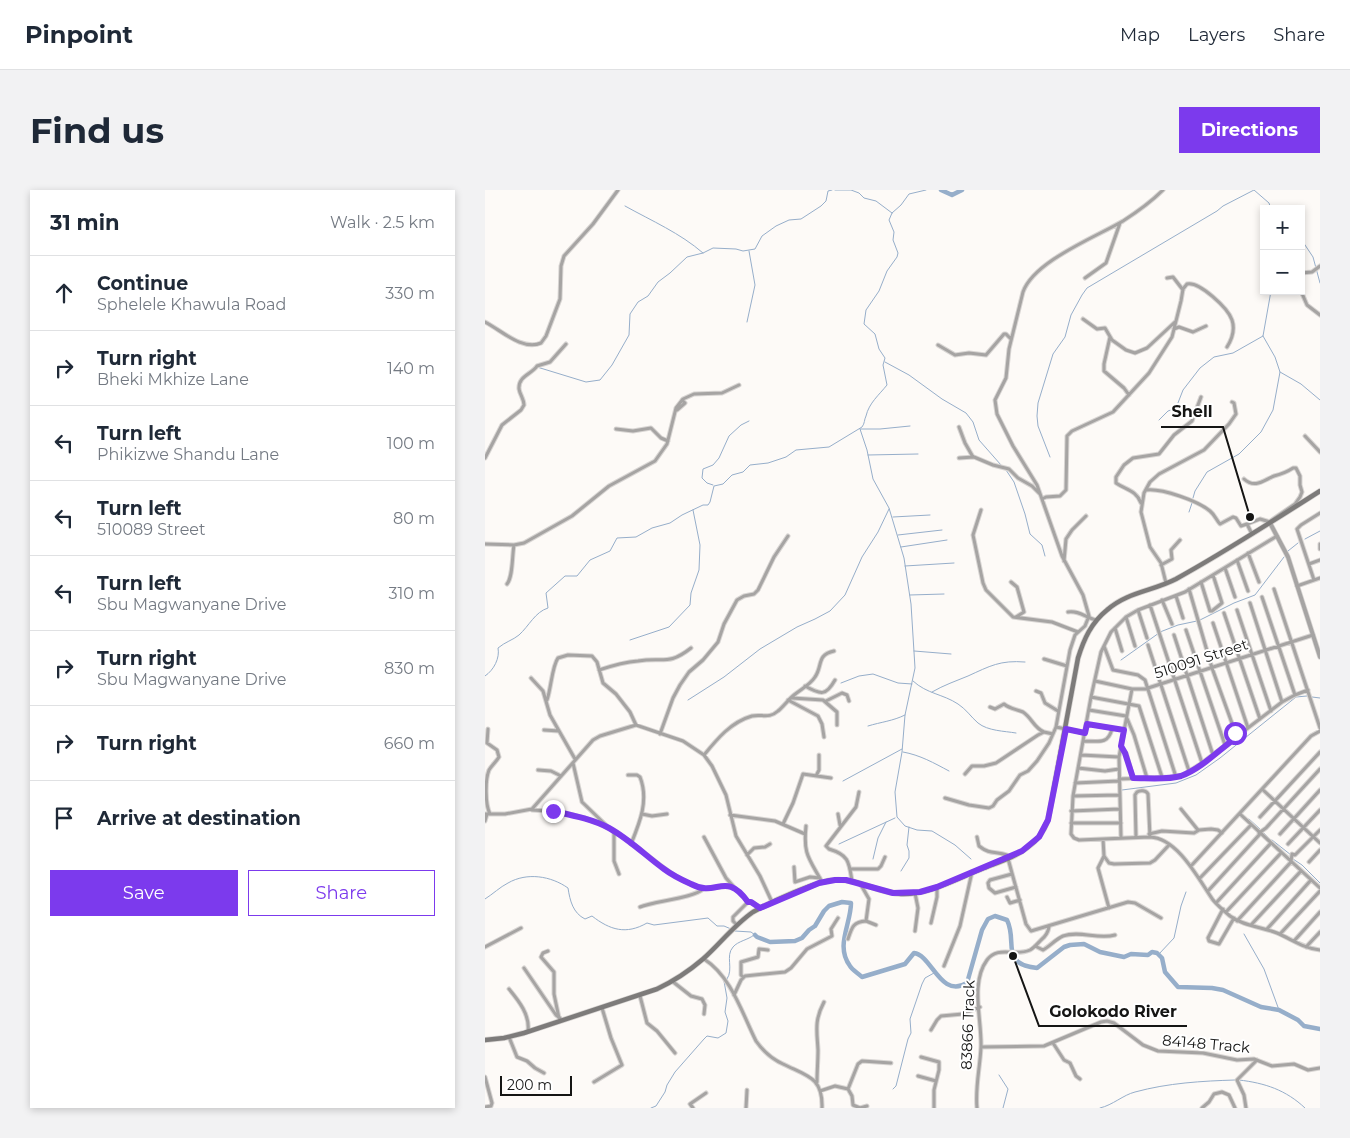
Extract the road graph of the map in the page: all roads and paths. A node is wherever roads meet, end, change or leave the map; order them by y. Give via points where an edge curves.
1 (618, 190) edge
2 (1163, 190) edge
3 (1120, 223) junction
4 (1320, 266) edge
5 (1305, 273) edge
6 (1085, 278) dead end
7 (1167, 278) dead end
8 (1183, 290) junction
9 (1303, 295) edge
10 (1320, 315) edge
11 (1083, 319) dead end
12 (1175, 321) junction
13 (485, 322) edge
14 (1206, 326) dead end
15 (1173, 329) junction
16 (1110, 338) junction
17 (1012, 339) junction
18 (566, 344) dead end
19 (938, 345) dead end
20 (1227, 347) dead end
21 (739, 385) dead end
22 (1129, 395) junction
23 (1201, 397) dead end
24 (1232, 402) dead end
25 (959, 427) dead end
26 (616, 429) dead end
27 (1305, 436) dead end
28 (668, 441) junction
29 (1320, 452) edge
30 (973, 457) junction
31 (485, 458) edge
32 (959, 458) dead end
33 (1244, 479) dead end
34 (1145, 490) junction
35 (1320, 491) edge
36 (1040, 494) junction
37 (1042, 499) junction
38 (1141, 504) junction
39 (1296, 505) junction
40 (981, 510) dead end
41 (1320, 513) edge
42 (1086, 516) dead end
43 (1270, 522) junction
44 (1247, 524) junction
45 (1252, 534) junction
46 (788, 536) dead end
47 (1277, 536) junction
48 (1180, 540) dead end
49 (485, 544) edge
50 (1320, 544) edge
51 (515, 545) junction
52 (1320, 549) edge
53 (1249, 554) junction
54 (1237, 560) junction
55 (1320, 560) edge
56 (1064, 562) junction
57 (1309, 564) junction
58 (1161, 565) junction
59 (1225, 568) junction
60 (1213, 575) junction
61 (1320, 578) edge
62 (1314, 580) junction
63 (1011, 582) dead end
64 (1201, 582) junction
65 (1259, 582) dead end
66 (507, 584) dead end
67 (1166, 584) junction
68 (1297, 586) junction
69 (1189, 589) junction
70 (1274, 589) dead end
71 (1248, 592) dead end
72 (1176, 596) junction
73 (1235, 597) dead end
74 (1262, 597) dead end
75 (1162, 600) junction
76 (1250, 603) dead end
77 (1150, 604) junction
78 (1138, 610) junction
79 (1237, 610) dead end
80 (1068, 612) dead end
81 (1224, 613) dead end
82 (1015, 617) junction
83 (1126, 617) junction
84 (1183, 618) dead end
85 (1089, 619) junction
86 (1096, 620) junction
87 (1213, 623) dead end
88 (1172, 624) dead end
89 (1115, 627) junction
90 (1186, 630) dead end
91 (1078, 632) junction
92 (1174, 635) dead end
93 (1313, 635) junction
94 (1147, 638) dead end
95 (1292, 642) junction
96 (1148, 645) dead end
97 (1104, 646) junction
98 (1135, 646) dead end
99 (1278, 646) junction
100 (691, 648) dead end
101 (1265, 650) junction
102 (834, 651) dead end
103 (1122, 651) dead end
104 (1252, 655) junction
105 (1320, 657) edge
106 (1239, 659) junction
107 (1044, 660) dead end
108 (1226, 663) junction
109 (1067, 666) junction
110 (1212, 668) junction
111 (599, 670) junction
112 (1200, 672) junction
113 (1187, 676) junction
114 (531, 678) dead end
115 (835, 680) dead end
116 (1174, 680) junction
117 (1095, 681) junction
118 (1161, 684) junction
119 (805, 686) junction
120 (1132, 689) junction
121 (1147, 689) junction
122 (1308, 690) junction
123 (1036, 691) dead end
124 (1295, 695) junction
125 (1091, 697) junction
126 (790, 699) junction
127 (547, 700) junction
128 (826, 701) junction
129 (849, 701) dead end
130 (1282, 702) junction
131 (1129, 704) junction
132 (990, 707) dead end
133 (1089, 710) junction
134 (1271, 711) junction
135 (1059, 712) junction
136 (1126, 716) junction
137 (1260, 719) junction
138 (1087, 724) junction
139 (636, 725) junction
140 (837, 725) dead end
141 (1056, 727) junction
142 (1248, 728) junction
143 (488, 729) dead end
144 (1066, 729) junction
145 (1112, 729) junction
146 (544, 730) dead end
147 (1124, 730) junction
148 (1320, 730) edge
149 (559, 731) junction
150 (1044, 732) junction
151 (1085, 733) junction
152 (661, 734) junction
153 (1053, 734) junction
154 (824, 737) dead end
155 (1237, 737) junction
156 (1083, 741) junction
157 (1225, 745) junction
158 (1121, 746) junction
159 (1320, 752) edge
160 (704, 755) junction
161 (819, 755) dead end
162 (1081, 755) junction
163 (1213, 755) junction
164 (1119, 757) junction
165 (574, 761) junction
166 (1202, 763) junction
167 (1078, 768) junction
168 (1119, 769) junction
169 (1320, 769) edge
170 (539, 770) dead end
171 (1189, 771) junction
172 (965, 774) dead end
173 (561, 776) junction
174 (628, 776) dead end
175 (816, 776) junction
176 (1162, 777) junction
177 (1176, 777) junction
178 (831, 778) dead end
179 (1133, 778) junction
180 (1147, 778) junction
181 (1119, 780) junction
182 (1075, 783) junction
183 (1262, 789) junction
184 (1320, 790) edge
185 (859, 792) dead end
186 (1119, 795) junction
187 (1073, 796) junction
188 (945, 798) dead end
189 (1274, 800) junction
190 (532, 809) junction
191 (1120, 809) junction
192 (1181, 809) dead end
193 (1283, 809) junction
194 (1320, 810) edge
195 (1071, 811) junction
196 (487, 814) edge
197 (642, 814) junction
198 (667, 814) dead end
199 (838, 814) dead end
200 (1240, 814) junction
201 (730, 815) junction
202 (1260, 817) dead end
203 (1293, 818) junction
204 (485, 821) edge
205 (1071, 823) junction
206 (1121, 823) junction
207 (783, 824) junction
208 (1251, 825) junction
209 (806, 826) dead end
210 (840, 826) junction
211 (609, 828) junction
212 (1303, 828) junction
213 (1199, 830) junction
214 (1320, 830) edge
215 (614, 831) junction
216 (1222, 833) junction
217 (1260, 833) junction
218 (805, 834) junction
219 (1280, 834) dead end
220 (1149, 836) junction
221 (977, 837) dead end
222 (1313, 837) junction
223 (704, 838) dead end
224 (1121, 838) junction
225 (1136, 838) junction
226 (1103, 839) junction
227 (1271, 843) junction
228 (1320, 843) edge
229 (631, 844) junction
230 (770, 844) dead end
231 (1288, 844) dead end
232 (1169, 845) junction
233 (1320, 850) edge
234 (1281, 853) junction
235 (747, 855) junction
236 (1104, 856) junction
237 (885, 857) dead end
238 (1008, 858) junction
239 (1291, 862) junction
240 (1309, 862) dead end
241 (1191, 866) junction
242 (794, 867) dead end
243 (850, 869) junction
244 (1301, 871) junction
245 (972, 872) junction
246 (619, 874) dead end
247 (1012, 874) junction
248 (1200, 878) junction
249 (822, 880) junction
250 (1311, 880) junction
251 (852, 882) junction
252 (861, 884) junction
253 (733, 887) junction
254 (937, 887) junction
255 (1016, 887) junction
256 (703, 888) junction
257 (1320, 890) edge
258 (1208, 891) junction
259 (915, 893) junction
260 (1007, 897) dead end
261 (1019, 900) junction
262 (748, 902) junction
263 (772, 902) junction
264 (1216, 903) junction
265 (640, 907) dead end
266 (760, 908) junction
267 (1109, 908) junction
268 (1223, 909) junction
269 (1227, 912) junction
270 (1320, 912) edge
271 (838, 918) dead end
272 (1161, 918) dead end
273 (1236, 919) junction
274 (866, 921) junction
275 (931, 923) dead end
276 (1251, 925) junction
277 (736, 926) junction
278 (876, 926) dead end
279 (1049, 927) junction
280 (521, 928) dead end
281 (1267, 929) junction
282 (915, 931) dead end
283 (1320, 932) edge
284 (1280, 934) junction
285 (1115, 935) dead end
286 (848, 939) dead end
287 (1294, 941) junction
288 (1035, 946) junction
289 (485, 947) edge
290 (1306, 947) junction
291 (768, 950) dead end
292 (1320, 950) edge
293 (548, 951) dead end
294 (704, 958) junction
295 (944, 966) dead end
296 (524, 968) dead end
297 (743, 977) junction
298 (672, 981) junction
299 (509, 989) dead end
300 (734, 995) junction
301 (640, 996) junction
302 (824, 1002) dead end
303 (602, 1008) junction
304 (980, 1008) junction
305 (704, 1014) dead end
306 (560, 1019) junction
307 (931, 1030) dead end
308 (528, 1031) junction
309 (509, 1037) junction
310 (485, 1040) edge
311 (1053, 1043) junction
312 (981, 1047) junction
313 (675, 1053) dead end
314 (921, 1057) dead end
315 (1257, 1060) junction
316 (891, 1064) dead end
317 (1320, 1068) edge
318 (544, 1073) dead end
319 (918, 1076) dead end
320 (485, 1077) edge
321 (1080, 1079) dead end
322 (937, 1081) junction
323 (594, 1082) dead end
324 (817, 1083) junction
325 (848, 1089) junction
326 (747, 1090) dead end
327 (820, 1090) junction
328 (706, 1094) dead end
329 (867, 1106) dead end
330 (485, 1107) edge
331 (693, 1108) edge
332 (745, 1108) edge
333 (822, 1108) edge
334 (934, 1108) edge
335 (977, 1108) edge
336 (1202, 1108) edge
337 (1235, 1108) edge
338 (1246, 1108) edge

1 - 13 street via 564,256 560,299 541,344 523,344
2 - 3 street
3 - 6 street via 1106,263
3 - 17 street via 1053,259 1033,278 1024,288
4 - 5 street
7 - 8 street via 1173,276
8 - 12 street
8 - 20 street via 1192,283 1224,306 1233,325
9 - 10 street via 1307,305
11 - 16 street via 1097,329 1105,328
12 - 15 street
12 - 16 street via 1147,348 1138,352 1126,350
14 - 15 street via 1195,332 1179,327
15 - 22 street via 1160,358
16 - 22 street via 1104,371
17 - 19 street via 1004,334 985,356 969,353 955,356
17 - 36 street via 1006,378 995,405
18 - 31 street via 550,362 524,377 519,389 524,405 502,425
21 - 28 street via 722,393 691,395 682,400
22 - 37 street via 1113,412 1070,432 1066,490 1060,496
23 - 38 street via 1192,421 1174,435 1159,454 1133,458 1116,476 1117,484 1133,491
24 - 34 street via 1236,414 1206,448 1159,474
25 - 30 street
26 - 28 street via 633,432 651,428
27 - 29 street
28 - 51 street via 652,464 615,482 564,521 528,542
30 - 32 street
30 - 36 street via 1009,469
33 - 39 street via 1251,484 1260,483 1295,468 1300,475 1301,495
34 - 38 street
34 - 44 street via 1194,500 1211,512 1220,524 1233,517 1241,526
35 - 39 main road
36 - 37 street
37 - 56 street
38 - 58 street via 1150,547
39 - 43 main road
40 - 82 street via 973,535 983,583 1005,611
41 - 57 street via 1297,529
42 - 56 street via 1066,539
43 - 44 street via 1260,519
43 - 45 main road
43 - 47 street
44 - 45 street
45 - 67 main road
46 - 152 street via 758,590 737,600 718,642 680,684
47 - 53 street
47 - 68 street
48 - 58 street via 1171,550 1172,558
49 - 51 street
50 - 52 street
51 - 66 street via 511,577
53 - 54 street
53 - 65 street
54 - 59 street
54 - 71 street
55 - 57 street
56 - 85 street via 1083,595
57 - 62 street
58 - 67 street
59 - 60 street
59 - 73 street
60 - 64 street
60 - 64 street via 1222,604 1212,611
61 - 62 street
62 - 68 street
63 - 82 street via 1017,587 1024,612
64 - 69 street
67 - 86 main road via 1127,596
68 - 93 street
69 - 72 street
69 - 110 street
70 - 95 street
72 - 75 street
72 - 84 street
74 - 99 street
75 - 77 street
75 - 88 street
76 - 101 street
77 - 78 street
77 - 116 street
78 - 83 street
78 - 94 street
79 - 104 street
80 - 85 street via 1076,611
81 - 106 street
82 - 91 street via 1052,622
83 - 89 street
83 - 98 street
85 - 86 street
85 - 91 street
86 - 144 main road via 1087,633 1078,658
87 - 108 street
89 - 97 street
89 - 103 street
90 - 112 street
91 - 109 street
92 - 113 street
93 - 95 street, 510091 Street
93 - 105 street
95 - 99 street, 510091 Street
95 - 122 street
96 - 118 street
97 - 117 street
97 - 121 street via 1113,670 1141,676
99 - 101 street, 510091 Street
99 - 124 street
100 - 111 street via 670,660 638,661
101 - 104 street, 510091 Street
101 - 130 street
102 - 119 street via 823,657 816,676
104 - 106 street, 510091 Street
104 - 134 street
106 - 108 street, 510091 Street
106 - 137 street
107 - 109 street
108 - 110 street, 510091 Street
108 - 142 street
109 - 135 street
110 - 112 street, 510091 Street
110 - 155 street
111 - 127 street via 592,656 560,657 554,666
111 - 139 street via 603,683 616,694
112 - 113 street, 510091 Street
112 - 157 street
113 - 116 street, 510091 Street
113 - 163 street
114 - 127 street
115 - 119 street via 824,692
116 - 118 street, 510091 Street
116 - 166 street
117 - 120 street, 510091 Street
117 - 125 street
118 - 121 street, 510091 Street
118 - 171 street
119 - 126 street
120 - 121 street, 510091 Street
120 - 131 street
121 - 177 street
122 - 124 street
122 - 148 street
123 - 135 street via 1041,693 1046,704
124 - 130 street
125 - 131 street
125 - 133 street
126 - 128 street
126 - 154 street via 818,716
126 - 160 street via 773,715 753,716 730,726
127 - 149 street
128 - 129 street via 842,693
128 - 140 street via 837,712
130 - 134 street
131 - 136 street
131 - 176 street via 1139,708
132 - 150 street via 995,709 1003,704 1020,711
133 - 136 street
133 - 138 street
134 - 137 street
135 - 141 street
136 - 147 street
136 - 180 street
137 - 142 street
138 - 145 street
138 - 151 street
139 - 152 street
139 - 165 street via 596,738
141 - 144 street
141 - 153 street
142 - 155 street
143 - 196 street via 487,743 497,750 499,757 488,771
144 - 151 street
144 - 238 main road via 1046,825 1031,845
145 - 147 street
145 - 156 street via 1107,740
146 - 149 street
147 - 158 street
148 - 183 street
149 - 165 street
150 - 153 street
150 - 172 street via 1002,760 987,766 972,766
151 - 156 street
152 - 160 street via 690,745
153 - 188 street via 1031,768 1020,775 991,808
155 - 157 street
156 - 162 street
157 - 163 street
158 - 164 street
158 - 179 street
159 - 189 street
160 - 201 street via 728,800
161 - 175 street
162 - 164 street
162 - 167 street
163 - 166 street
164 - 168 street
165 - 173 street
165 - 211 street via 582,802
166 - 171 street
167 - 168 street
167 - 182 street
168 - 181 street
169 - 193 street
170 - 173 street
171 - 177 street
173 - 190 street
174 - 197 street via 641,778
175 - 178 street
175 - 207 street via 802,775
176 - 177 street
176 - 180 street
179 - 180 street
179 - 181 street
181 - 182 street
181 - 186 street
182 - 187 street
183 - 189 street
183 - 200 street
184 - 203 street
185 - 210 street via 856,807
186 - 187 street
186 - 191 street
187 - 195 street
189 - 193 street
189 - 202 street
190 - 196 street
190 - 211 street via 563,813
191 - 195 street
191 - 206 street
192 - 213 street
193 - 203 street
193 - 217 street
194 - 212 street
195 - 205 street
196 - 204 street
197 - 198 street
197 - 229 street
199 - 210 street
200 - 208 street
200 - 216 street
201 - 207 street
201 - 235 street via 736,836
203 - 212 street
203 - 219 street
205 - 206 street
205 - 226 street via 1073,837 1079,840
206 - 224 street
207 - 218 street
208 - 217 street
208 - 248 street
209 - 218 street
210 - 243 street via 827,847 845,856
211 - 215 street
212 - 222 street
212 - 231 street
213 - 216 street via 1217,829
213 - 220 street via 1194,833 1163,831
214 - 222 street
215 - 229 street
215 - 246 street via 614,861
216 - 241 street
217 - 227 street
217 - 258 street
218 - 249 street via 806,851
220 - 225 street
220 - 225 street via 1148,793 1138,791 1135,795
220 - 232 street via 1160,838
221 - 238 street via 981,848 995,854 1006,854
222 - 228 street
222 - 239 street via 1295,855 1291,854
223 - 253 street
224 - 225 street
224 - 226 street
226 - 236 street
227 - 234 street
227 - 264 street
229 - 256 street via 667,871
230 - 235 street via 754,848
232 - 236 street via 1150,863 1113,864
232 - 241 street
233 - 240 street
234 - 239 street
234 - 269 street
235 - 263 street
236 - 267 street via 1098,868
237 - 243 street via 878,869
238 - 245 main road
238 - 247 street
239 - 244 street
239 - 273 street
241 - 248 street
242 - 249 street via 795,882 811,876
243 - 251 street
244 - 250 street
244 - 276 street
245 - 254 main road
245 - 295 street via 960,926
247 - 255 street
247 - 255 street via 990,880 989,888 995,893
248 - 258 street
249 - 251 main road
249 - 263 main road
250 - 257 street
250 - 281 street
251 - 252 main road
252 - 259 main road via 893,893
252 - 274 street via 869,899
253 - 256 street
253 - 262 street
254 - 259 main road
254 - 275 street
255 - 261 street
256 - 265 street via 694,895
257 - 284 street
258 - 264 street
259 - 282 street via 918,908
260 - 261 street via 1010,903
261 - 279 street via 1029,930 1033,932
262 - 266 street
262 - 277 street via 733,917
263 - 266 main road
264 - 268 street
266 - 277 main road
267 - 272 street via 1133,902
267 - 279 street
268 - 269 street
268 - 273 street via 1209,940 1219,944
269 - 273 street
270 - 287 street
271 - 297 street via 831,929 832,936 807,949 788,970
273 - 276 street
274 - 278 street
274 - 286 street via 853,925
276 - 281 street
277 - 294 main road
279 - 288 street
280 - 289 street
281 - 284 street
283 - 290 street
284 - 287 street
285 - 288 street, 83866 Track via 1067,935 1044,950
287 - 290 street
288 - 304 street, 83866 Track via 1027,951 995,953 985,963 979,979
290 - 292 street
291 - 297 street via 759,949 758,957 741,962
293 - 306 street via 541,957 554,972 554,994
294 - 298 main road
294 - 300 street via 715,966
296 - 306 street
297 - 300 street
298 - 301 main road
298 - 305 street via 691,996 702,999
299 - 308 street via 527,1017
300 - 324 street via 757,1041 767,1053
301 - 303 main road
301 - 313 street via 647,1023
302 - 324 street via 816,1032
303 - 306 main road
303 - 323 street via 622,1065
304 - 307 street via 941,1016
304 - 312 street, 83866 Track
306 - 308 main road
308 - 309 main road
309 - 310 main road
309 - 318 street via 517,1057
311 - 312 street, 84148 Track via 1038,1047
311 - 315 street, 84148 Track via 1107,1021 1155,1050
311 - 321 street
312 - 335 street, 83866 Track
314 - 322 street via 938,1062
315 - 317 street, 84148 Track via 1275,1066 1294,1064 1307,1070
315 - 338 street via 1237,1080
316 - 325 street via 860,1061
319 - 322 street
320 - 330 street via 492,1103
322 - 334 street
324 - 327 street
325 - 327 street via 835,1086
325 - 329 street via 853,1105
326 - 332 street
327 - 333 street
328 - 331 street via 690,1104
336 - 337 street via 1220,1092 1229,1095

